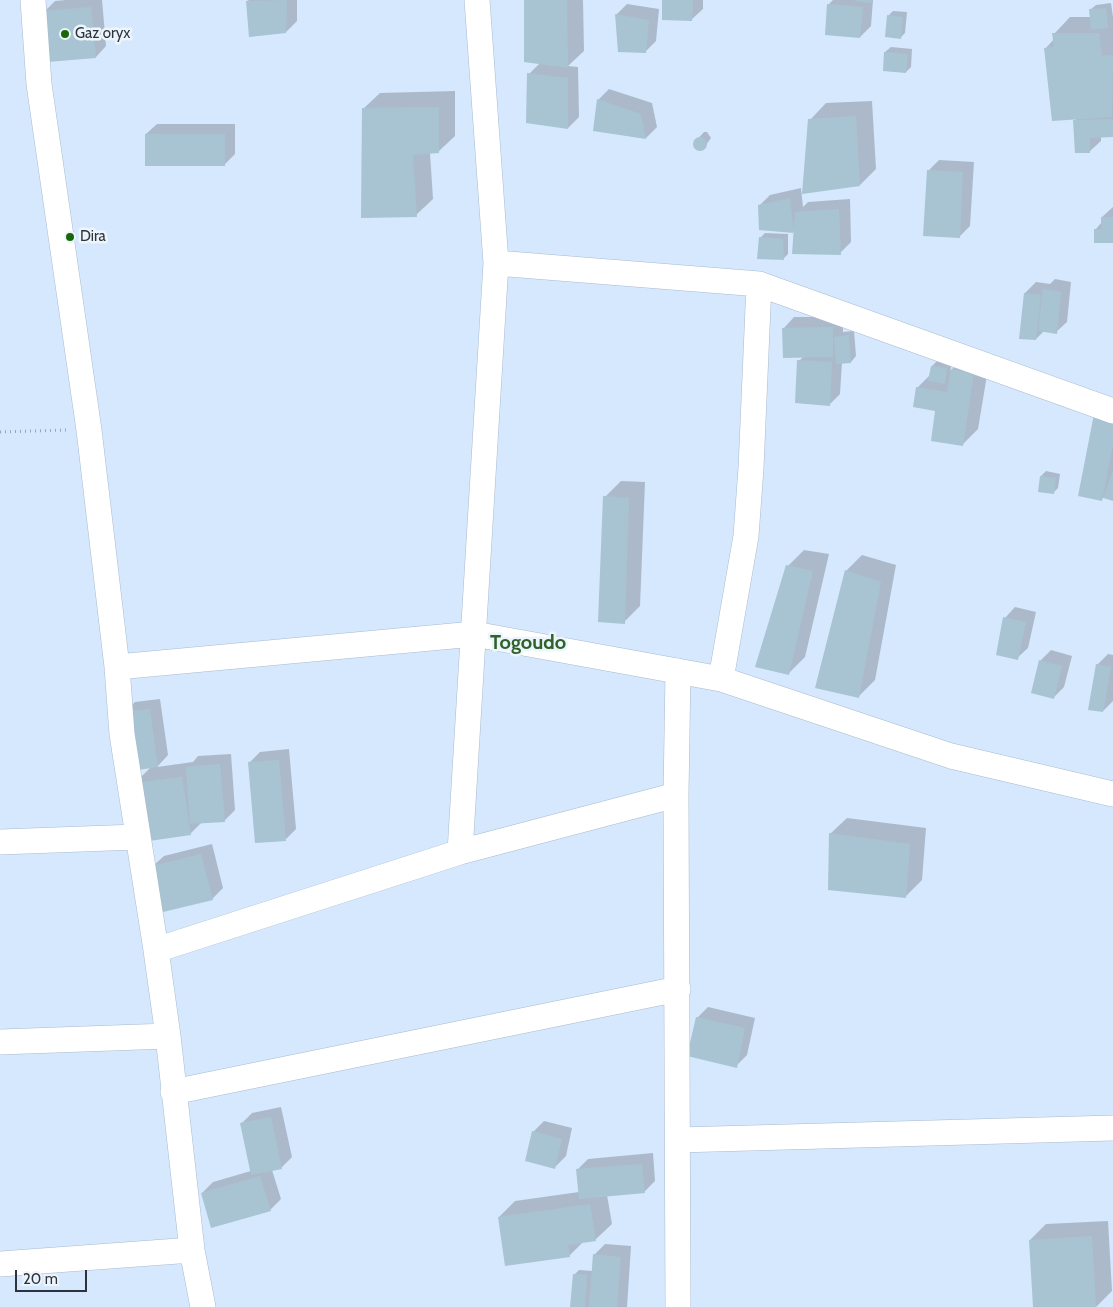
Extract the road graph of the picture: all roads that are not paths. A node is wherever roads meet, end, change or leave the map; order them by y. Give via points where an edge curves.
1 (33, 0) edge
2 (476, 0) edge
3 (496, 263) junction
4 (759, 284) junction
5 (1113, 411) edge
6 (474, 634) junction
7 (116, 667) junction
8 (678, 671) junction
9 (721, 679) junction
10 (1113, 794) edge
11 (676, 795) junction
12 (137, 837) junction
13 (0, 842) edge
14 (460, 852) junction
15 (156, 950) junction
16 (678, 989) junction
17 (168, 1036) junction
18 (0, 1042) edge
19 (173, 1092) junction
20 (1113, 1128) edge
21 (678, 1140) junction
22 (192, 1250) junction
23 (0, 1264) edge
24 (203, 1307) edge
25 (678, 1307) edge

1 - 7 street via 39,84 89,430
2 - 3 street
3 - 4 street
3 - 6 street
4 - 5 street
4 - 9 street via 746,536
6 - 7 street
6 - 8 street
6 - 14 street
7 - 12 street
8 - 9 street
8 - 11 street
9 - 10 street via 951,756
11 - 14 street
11 - 16 street
12 - 13 street
12 - 15 street
14 - 15 street
15 - 17 street
16 - 19 street
16 - 21 street
17 - 18 street
17 - 19 street
19 - 22 street
20 - 21 street
21 - 25 street
22 - 23 street
22 - 24 street

